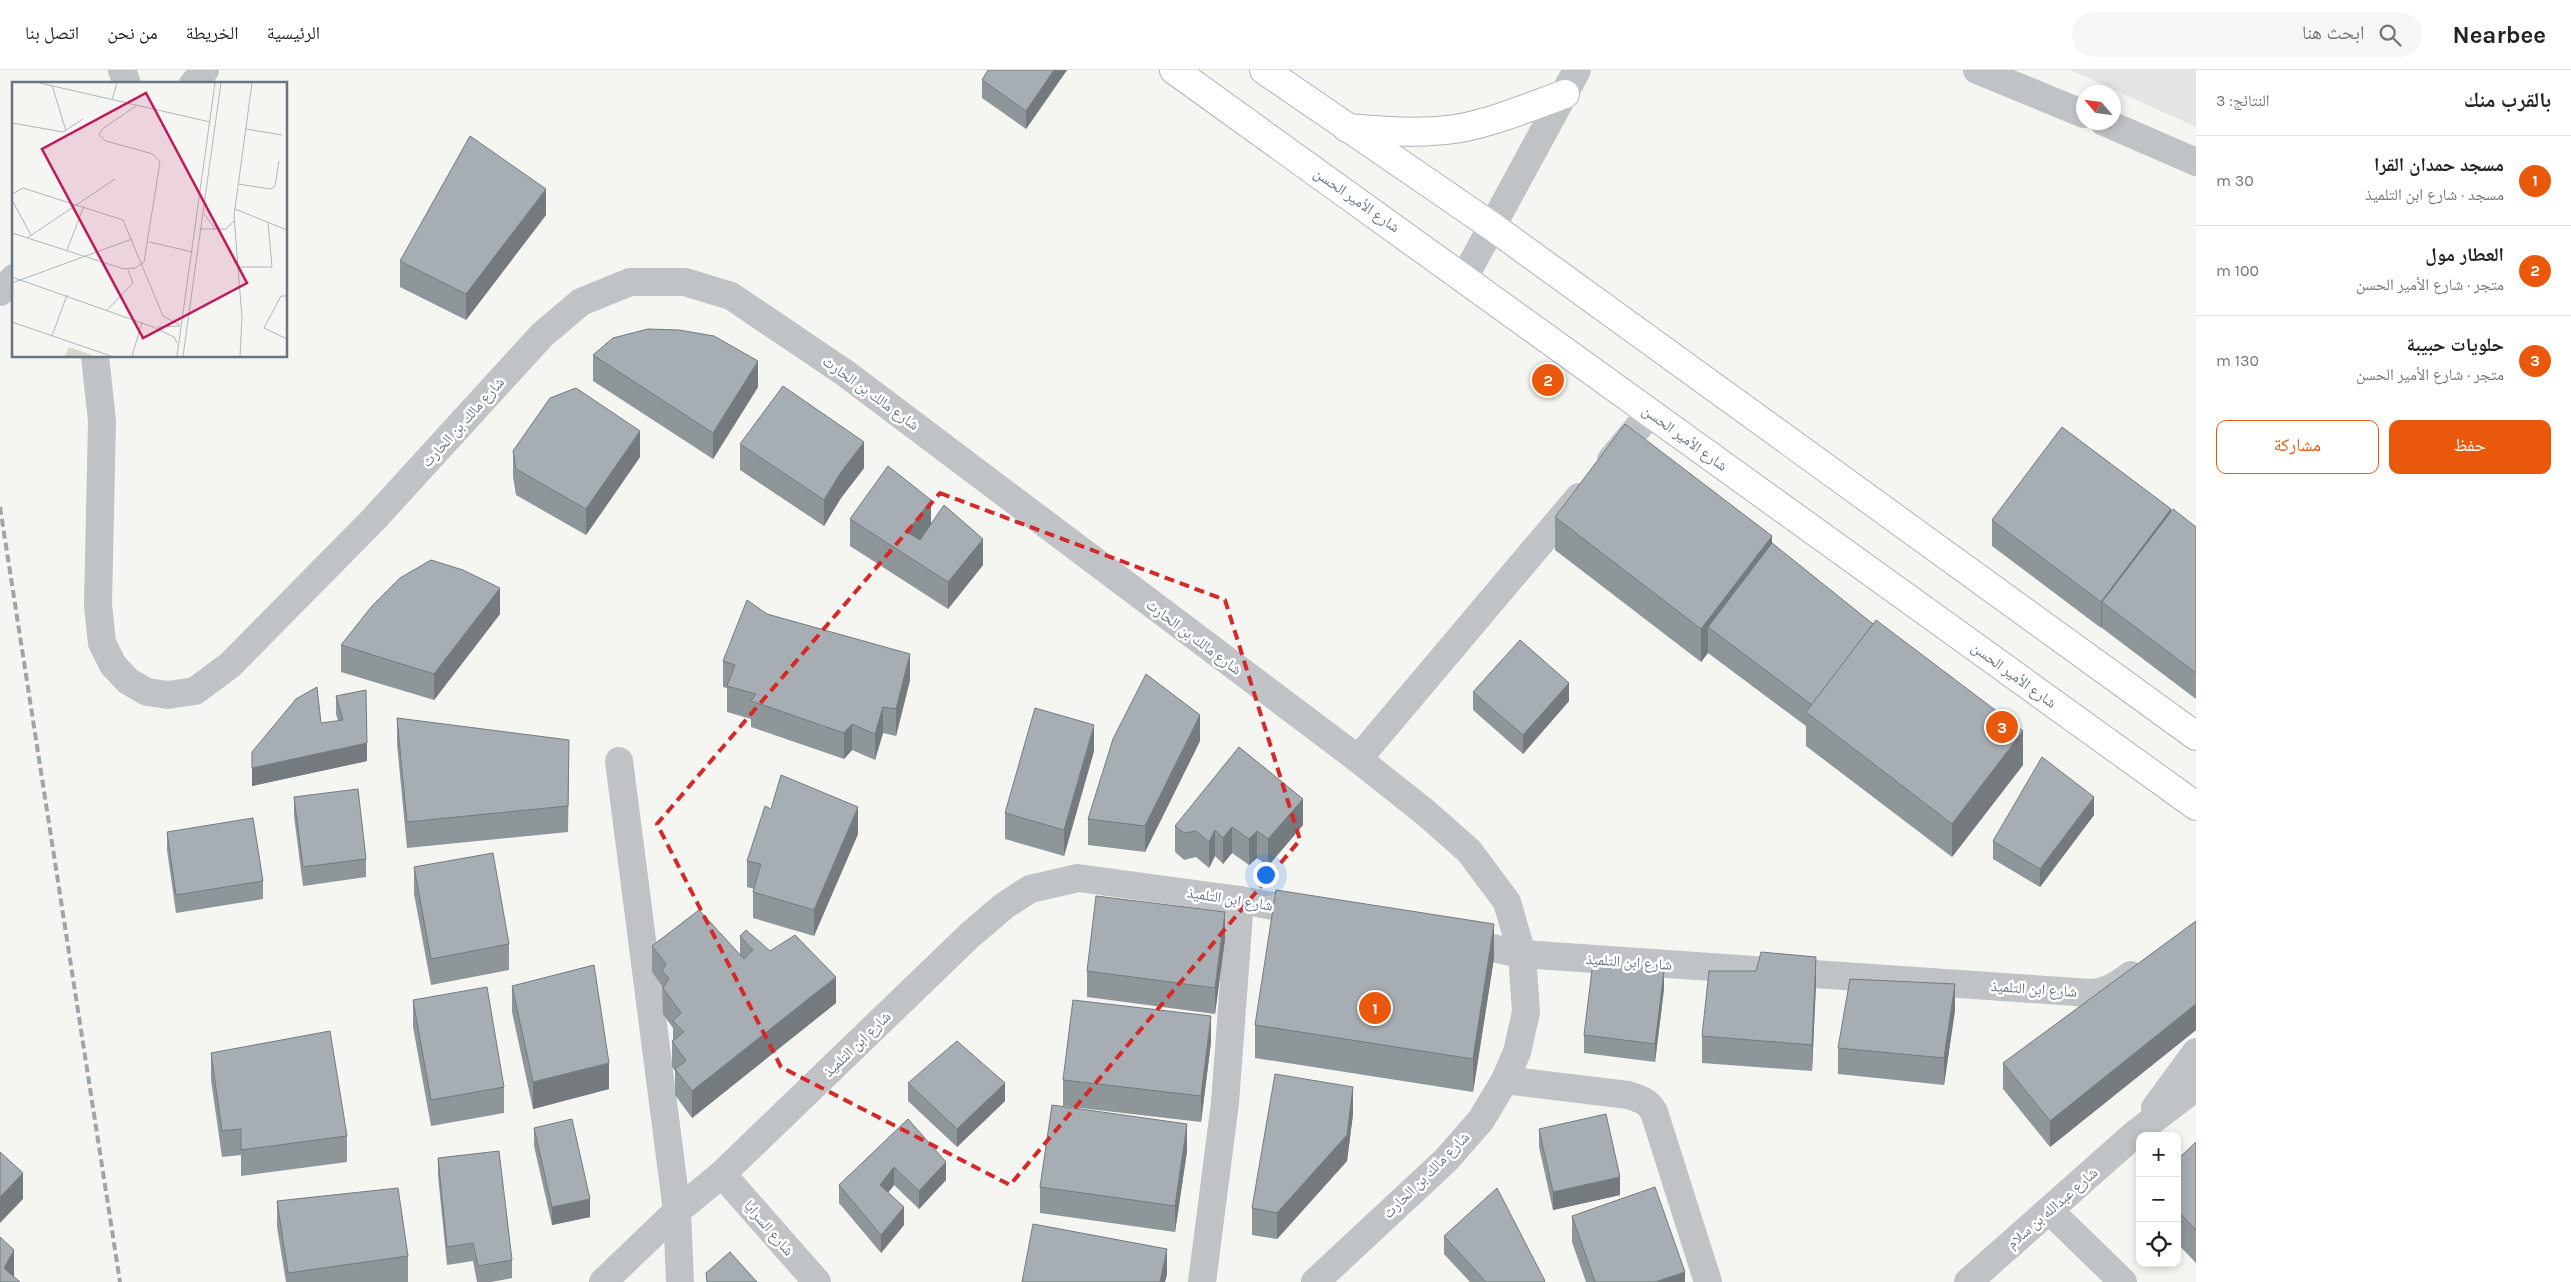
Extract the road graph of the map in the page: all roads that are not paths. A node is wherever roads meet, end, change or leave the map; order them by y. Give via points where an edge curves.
1 (122, 70) edge
2 (205, 70) edge
3 (1174, 70) edge
4 (1264, 70) edge
5 (1577, 70) edge
6 (1977, 70) edge
7 (2013, 77) edge
8 (126, 82) edge
9 (195, 82) edge
10 (1565, 94) junction
11 (2076, 110) edge
12 (1346, 128) junction
13 (2121, 129) edge
14 (2196, 162) edge
15 (1492, 227) junction
16 (1464, 278) junction
17 (12, 280) edge
18 (0, 292) edge
19 (94, 358) edge
20 (1650, 413) junction
21 (2196, 736) edge
22 (1358, 759) junction
23 (619, 761) dead end
24 (2196, 806) edge
25 (1240, 900) junction
26 (1337, 918) edge
27 (1434, 937) edge
28 (1522, 954) junction
29 (2151, 960) edge
30 (2196, 1052) edge
31 (1505, 1080) junction
32 (2196, 1087) edge
33 (2137, 1132) edge
34 (2137, 1132) edge
35 (2136, 1133) edge
36 (722, 1174) junction
37 (2049, 1210) junction
38 (677, 1211) junction
39 (603, 1282) edge
40 (680, 1282) edge
41 (817, 1282) edge
42 (1202, 1282) edge
43 (1315, 1282) edge
44 (1708, 1282) edge
45 (1968, 1282) edge
46 (2124, 1282) edge

1 - 8 street
2 - 9 street
3 - 16 highway, شارع الأمير الحسن
4 - 12 highway
5 - 10 street
6 - 7 street
7 - 11 street
10 - 12 highway via 1455,129 1391,131
10 - 15 street
12 - 15 highway
13 - 14 street
15 - 16 street
15 - 21 highway
16 - 20 highway, شارع الأمير الحسن
17 - 18 street
19 - 22 street, شارع مالك بن الحارث via 102,421 98,606 102,643 113,665 128,681 146,692 168,695 195,691 230,665 374,519 542,335 581,302 630,282 685,282 731,296 845,373
20 - 22 street
20 - 24 highway, شارع الأمير الحسن
22 - 28 street, شارع مالك بن الحارث via 1469,851 1507,902
23 - 38 street
25 - 26 street, شارع ابن التلميذ
25 - 36 street, شارع ابن التلميذ via 1078,878 1030,889 970,935
25 - 42 street via 1225,1103
27 - 28 street, شارع ابن التلميذ
28 - 29 street, شارع ابن التلميذ via 2091,993 2114,988
28 - 31 street, شارع مالك بن الحارث via 1526,1012 1517,1052
30 - 33 street, شارع عبدالله بن سلام
31 - 43 street, شارع مالك بن الحارث via 1481,1120 1446,1160
31 - 44 street via 1628,1095 1650,1104
32 - 34 street, شارع عبدالله بن سلام
35 - 37 street, شارع عبدالله بن سلام
36 - 38 street, شارع ابن التلميذ
36 - 41 street, شارع السرايا
37 - 45 street, شارع عبدالله بن سلام
37 - 46 street
38 - 39 street, شارع ابن التلميذ
38 - 40 street

